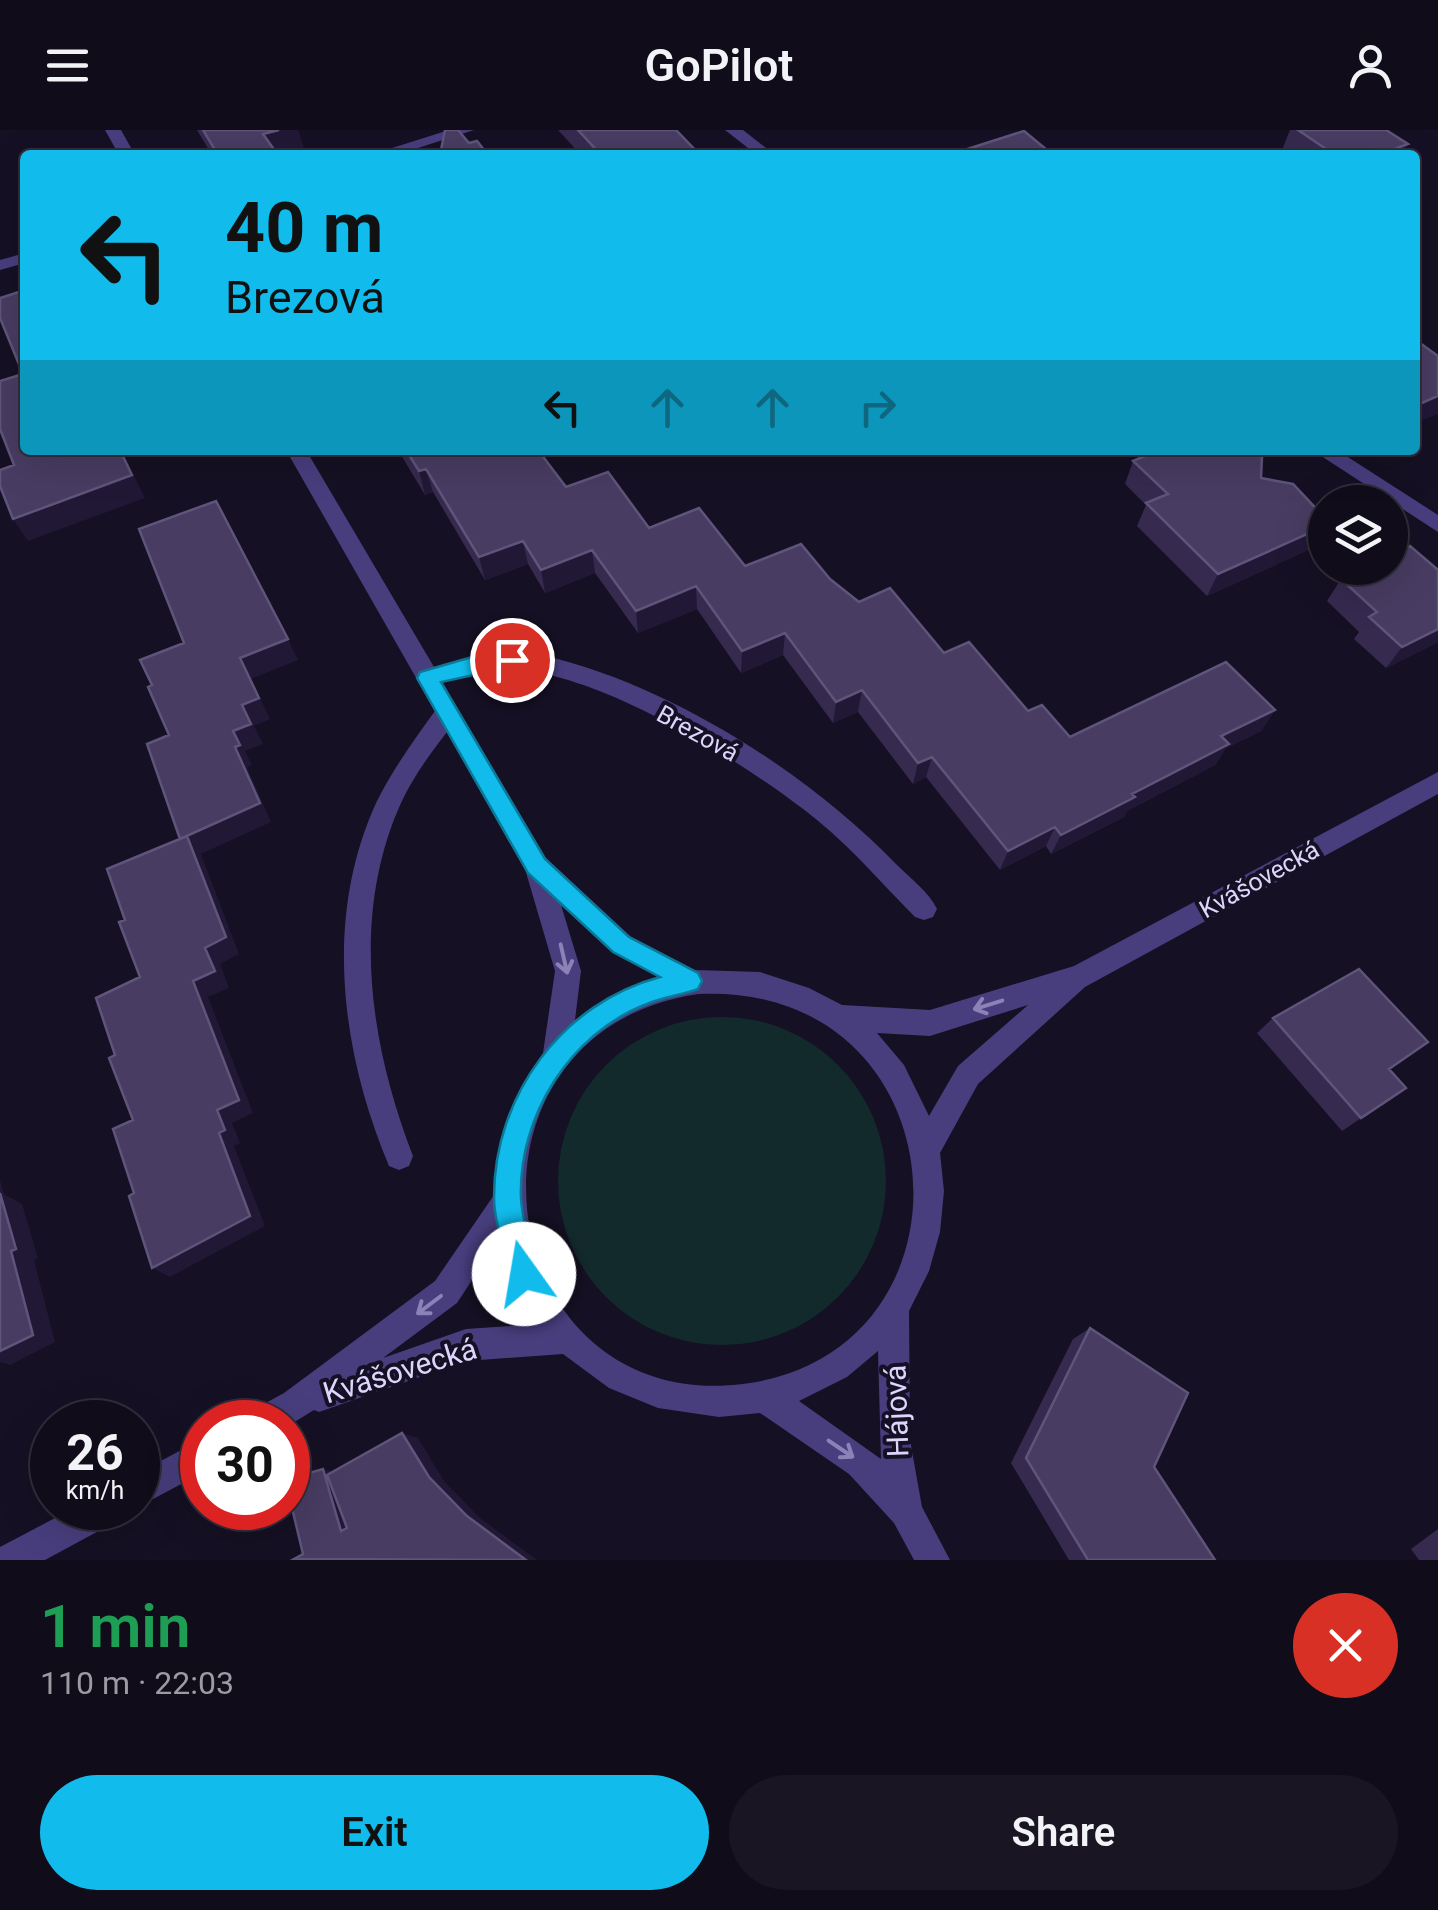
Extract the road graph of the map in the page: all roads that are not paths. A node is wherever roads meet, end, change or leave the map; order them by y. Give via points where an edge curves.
1 (466, 130) edge
2 (733, 130) edge
3 (396, 150) edge
4 (760, 150) edge
5 (299, 455) edge
6 (1330, 455) edge
7 (1438, 525) edge
8 (428, 678) junction
9 (448, 712) junction
10 (1438, 782) edge
11 (536, 866) junction
12 (924, 909) dead end
13 (1081, 976) junction
14 (690, 981) junction
15 (841, 1018) junction
16 (557, 1054) junction
17 (926, 1150) junction
18 (399, 1156) dead end
19 (508, 1200) junction
20 (894, 1310) junction
21 (566, 1338) junction
22 (766, 1398) junction
23 (301, 1400) edge
24 (308, 1400) edge
25 (906, 1511) junction
26 (66, 1530) edge
27 (11, 1560) edge
28 (933, 1560) edge

1 - 3 street
2 - 4 street
5 - 8 street
6 - 7 street
8 - 9 street
8 - 12 street, Brezová via 512,660 592,681 667,714 776,775 828,814
9 - 11 street
9 - 18 street via 384,816 363,893 359,992 368,1058
10 - 13 street, Kvášovecká
11 - 14 street via 621,944
11 -> 16 street via 568,971
13 -> 15 street, Kvášovecká via 930,1023
13 - 17 street, Kvášovecká via 968,1076
14 - 15 street via 759,984 794,993
14 - 16 street via 641,994 596,1018
15 - 17 street via 880,1054 909,1098
16 - 19 street via 518,1130
17 - 20 street via 929,1204 922,1240
19 - 21 street via 524,1274
19 -> 23 street, Kvášovecká via 446,1292
20 - 22 street via 860,1349 816,1380
20 - 25 street, Hájová via 894,1440
21 - 22 street via 624,1381 693,1402
21 - 24 street, Kvášovecká via 466,1345
22 -> 25 street, Hájová via 861,1462
25 - 28 street, Hájová
26 - 27 street

